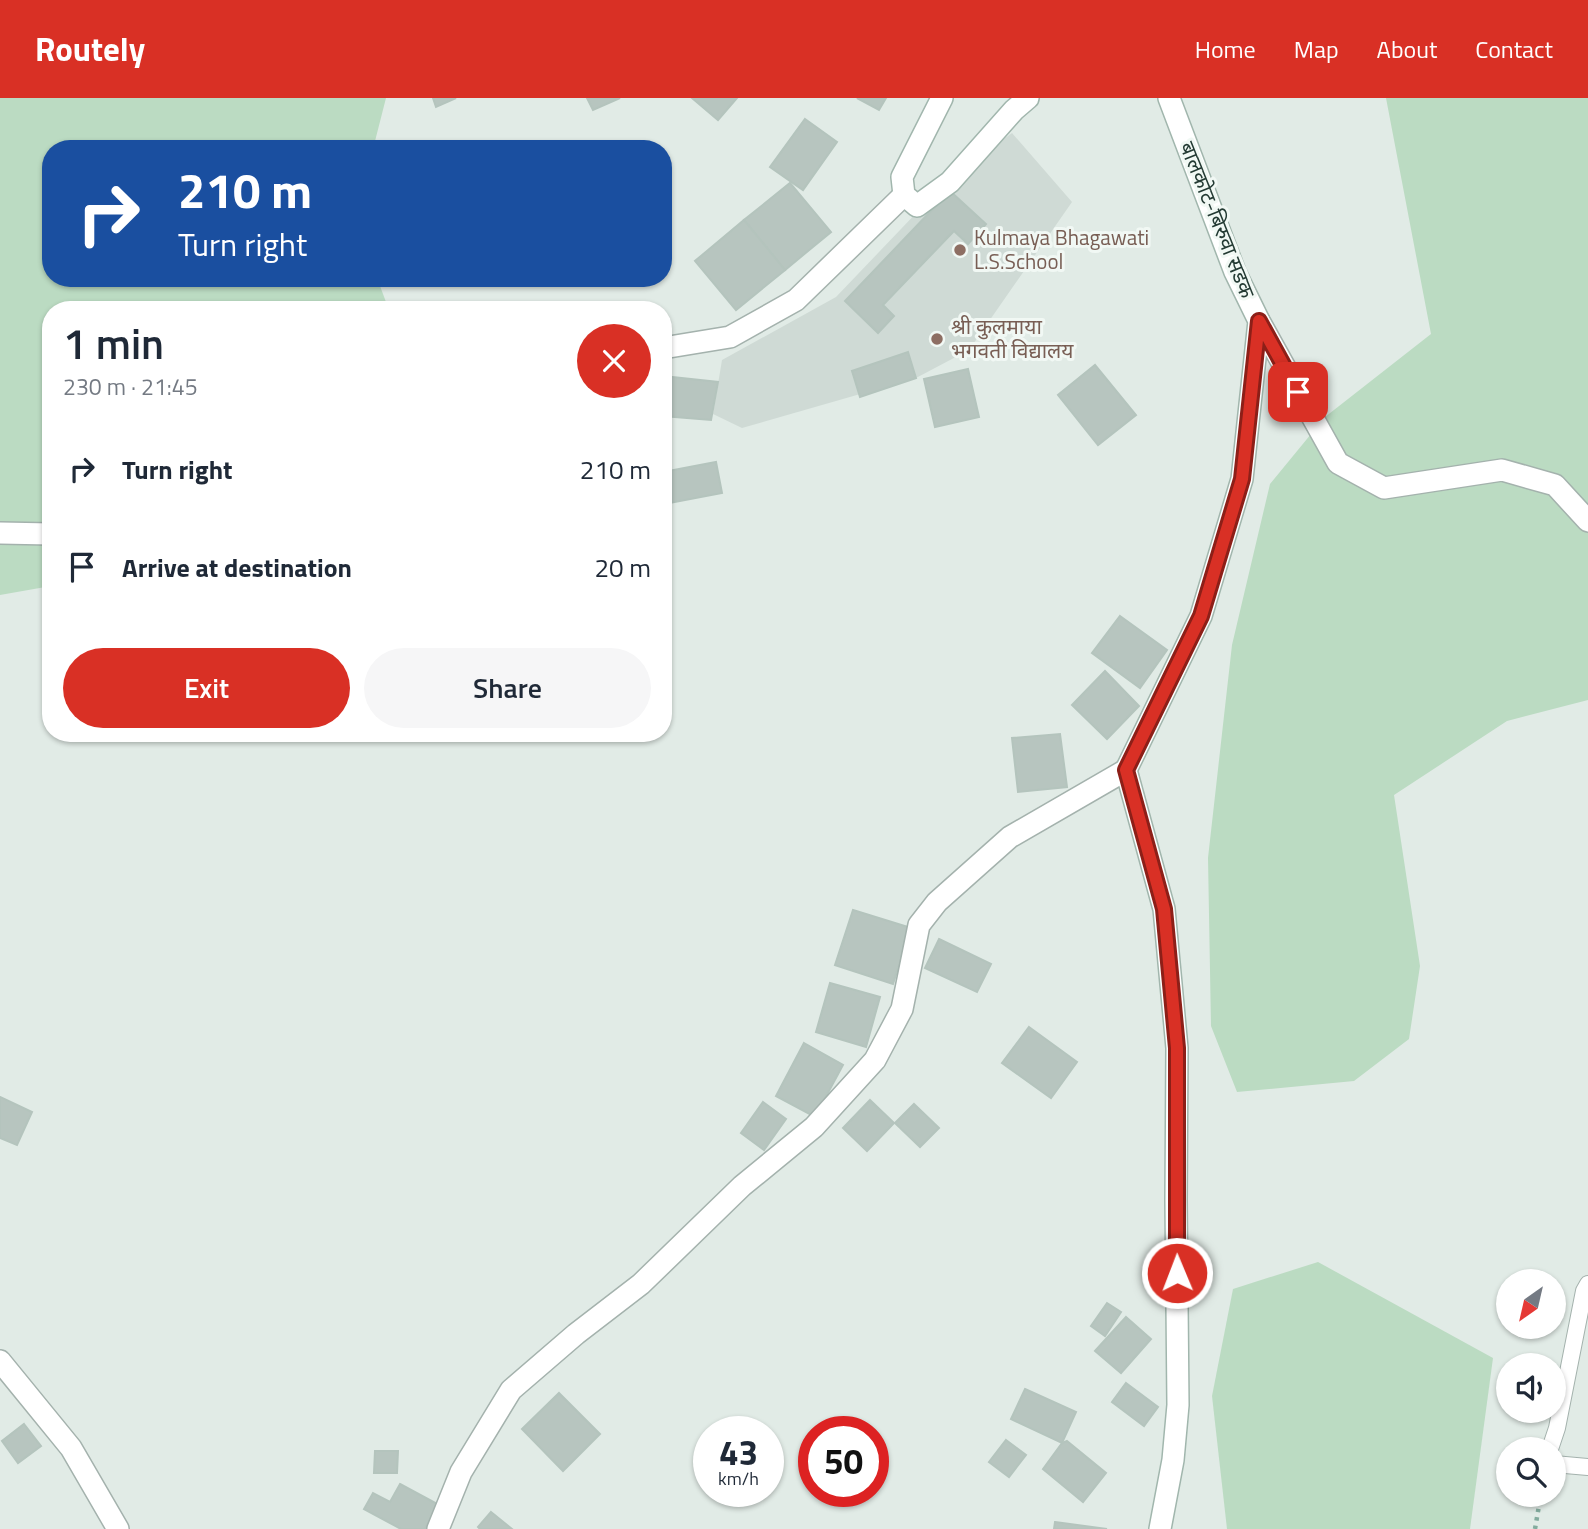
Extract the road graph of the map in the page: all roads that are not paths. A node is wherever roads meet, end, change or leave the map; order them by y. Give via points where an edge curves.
1 (942, 98) edge
2 (1028, 98) edge
3 (1170, 98) edge
4 (904, 195) junction
5 (1259, 321) junction
6 (672, 347) edge
7 (1588, 521) edge
8 (0, 533) edge
9 (42, 534) edge
10 (1126, 770) junction
11 (1588, 1284) edge
12 (0, 1361) edge
13 (1554, 1437) edge
14 (1566, 1465) edge
15 (1588, 1467) edge
16 (118, 1529) edge
17 (438, 1529) edge
18 (1160, 1529) edge

1 - 4 street via 902,177
2 - 4 street via 950,182 917,206
3 - 5 street, बालकोट-बिरुवा सडक via 1235,272
4 - 6 street via 796,300 730,337
5 - 7 street via 1338,463 1384,488 1502,470 1555,485
5 - 10 street, बालकोट-बिरुवा सडक via 1242,479 1201,616
8 - 9 street
10 - 17 street via 1010,837 937,902 919,925 902,1009 875,1060 814,1127 742,1186 641,1284 511,1390 461,1472
10 - 18 street via 1164,909 1177,1048 1178,1405
11 - 13 lane
12 - 16 street via 71,1448
14 - 15 lane

